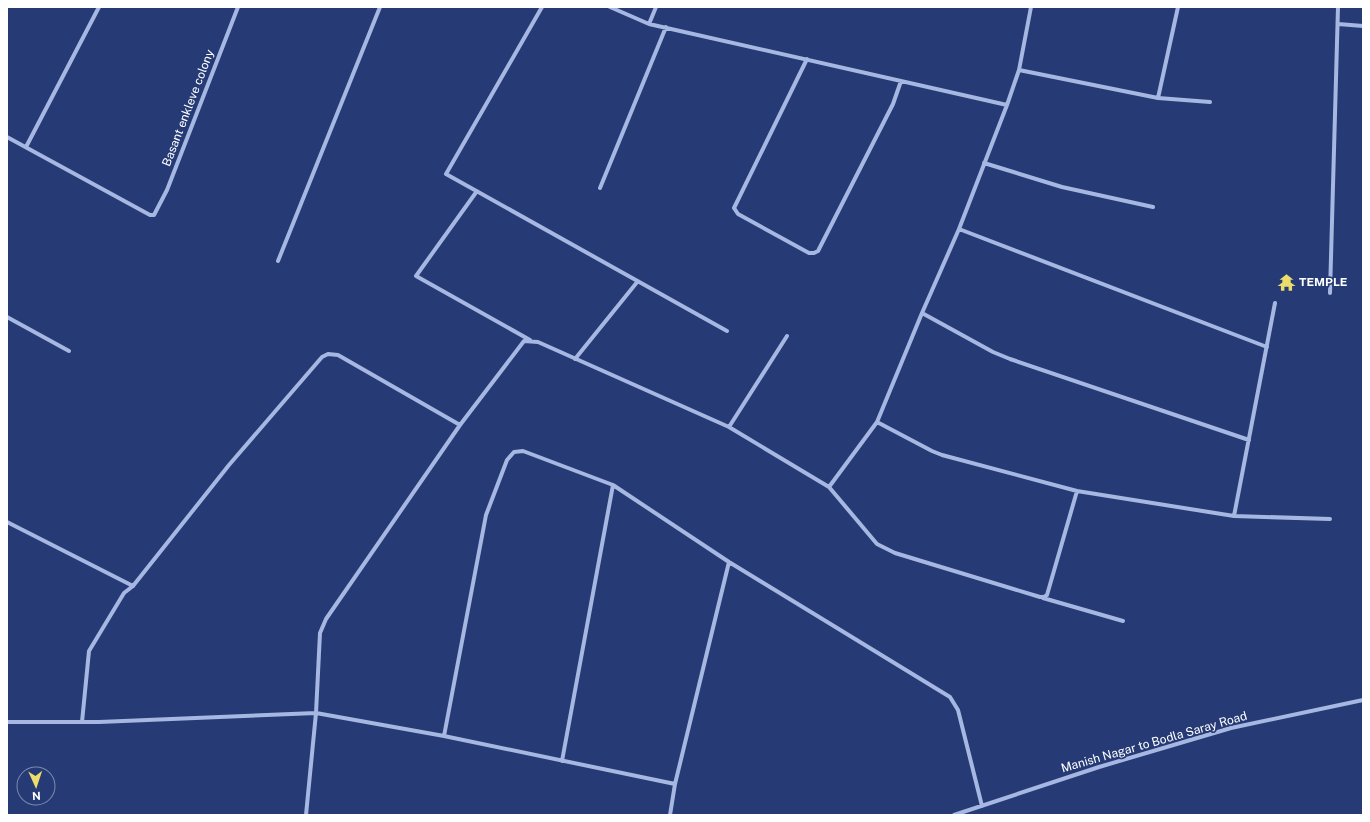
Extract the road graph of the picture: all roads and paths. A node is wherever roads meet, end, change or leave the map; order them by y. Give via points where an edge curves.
1 (99, 7) edge
2 (238, 7) edge
3 (380, 7) edge
4 (542, 7) edge
5 (610, 7) edge
6 (656, 7) edge
7 (1031, 7) edge
8 (1178, 7) edge
9 (1338, 7) edge
10 (649, 24) junction
11 (1338, 24) junction
12 (1363, 26) edge
13 (666, 28) junction
14 (807, 60) junction
15 (1019, 70) junction
16 (901, 81) junction
17 (1158, 98) junction
18 (1210, 102) dead end
19 (1006, 105) junction
20 (7, 137) edge
21 (26, 147) junction
22 (984, 163) junction
23 (600, 188) dead end
24 (477, 191) junction
25 (1153, 207) dead end
26 (959, 229) junction
27 (278, 261) dead end
28 (638, 281) junction
29 (1330, 293) dead end
30 (1275, 303) dead end
31 (922, 312) junction
32 (7, 317) edge
33 (727, 331) dead end
34 (787, 336) dead end
35 (531, 341) junction
36 (1267, 346) junction
37 (69, 351) dead end
38 (575, 358) junction
39 (877, 422) junction
40 (460, 425) junction
41 (729, 427) junction
42 (1249, 440) junction
43 (613, 485) junction
44 (829, 487) junction
45 (1077, 491) junction
46 (1234, 516) junction
47 (1330, 519) dead end
48 (7, 522) edge
49 (729, 562) junction
50 (133, 586) junction
51 (1040, 597) junction
52 (1123, 621) dead end
53 (1363, 700) edge
54 (316, 713) junction
55 (7, 722) edge
56 (82, 722) junction
57 (444, 736) junction
58 (562, 761) junction
59 (675, 784) junction
60 (982, 806) junction
61 (306, 815) edge
62 (670, 815) edge
63 (954, 815) edge

1 - 21 street
2 - 21 street, Basant enkleve colony via 167,190 154,215
3 - 27 street
4 - 24 street via 446,174
5 - 10 street
6 - 10 street
7 - 15 street
8 - 17 street
9 - 11 street
10 - 13 street
11 - 12 street
11 - 29 street
13 - 14 street
13 - 23 street
14 - 16 street
14 - 16 street via 734,208 738,214 808,253 818,251 893,104
15 - 17 street
15 - 19 street
16 - 19 street
17 - 18 street
19 - 22 street
20 - 21 street
22 - 25 street via 1062,186
22 - 26 street
24 - 28 street
24 - 35 street via 416,276
26 - 31 street
26 - 36 street
28 - 33 street
28 - 38 street
30 - 36 street
31 - 39 street
31 - 42 street via 1010,359
32 - 37 street
34 - 41 street
35 - 38 street
35 - 40 street via 524,341
36 - 42 street
38 - 41 street
39 - 44 street
39 - 45 street via 932,451
40 - 50 street via 338,355 328,354 314,365 229,465
40 - 54 street via 326,619 320,633
41 - 44 street
42 - 46 street
43 - 49 street
43 - 57 street via 523,451 514,452 507,460 486,515
43 - 58 street
44 - 51 street via 878,544 895,553
45 - 46 street
45 - 51 street via 1047,595
46 - 47 street
48 - 50 street
49 - 59 street
49 - 60 street via 950,697 958,710
50 - 56 street via 124,593 89,651
51 - 52 street
53 - 60 street, Manish Nagar to Bodla Saray Road via 1231,728
54 - 56 street
54 - 57 street
54 - 61 street
55 - 56 street
57 - 58 street
58 - 59 street
59 - 62 street
60 - 63 street, Manish Nagar to Bodla Saray Road

